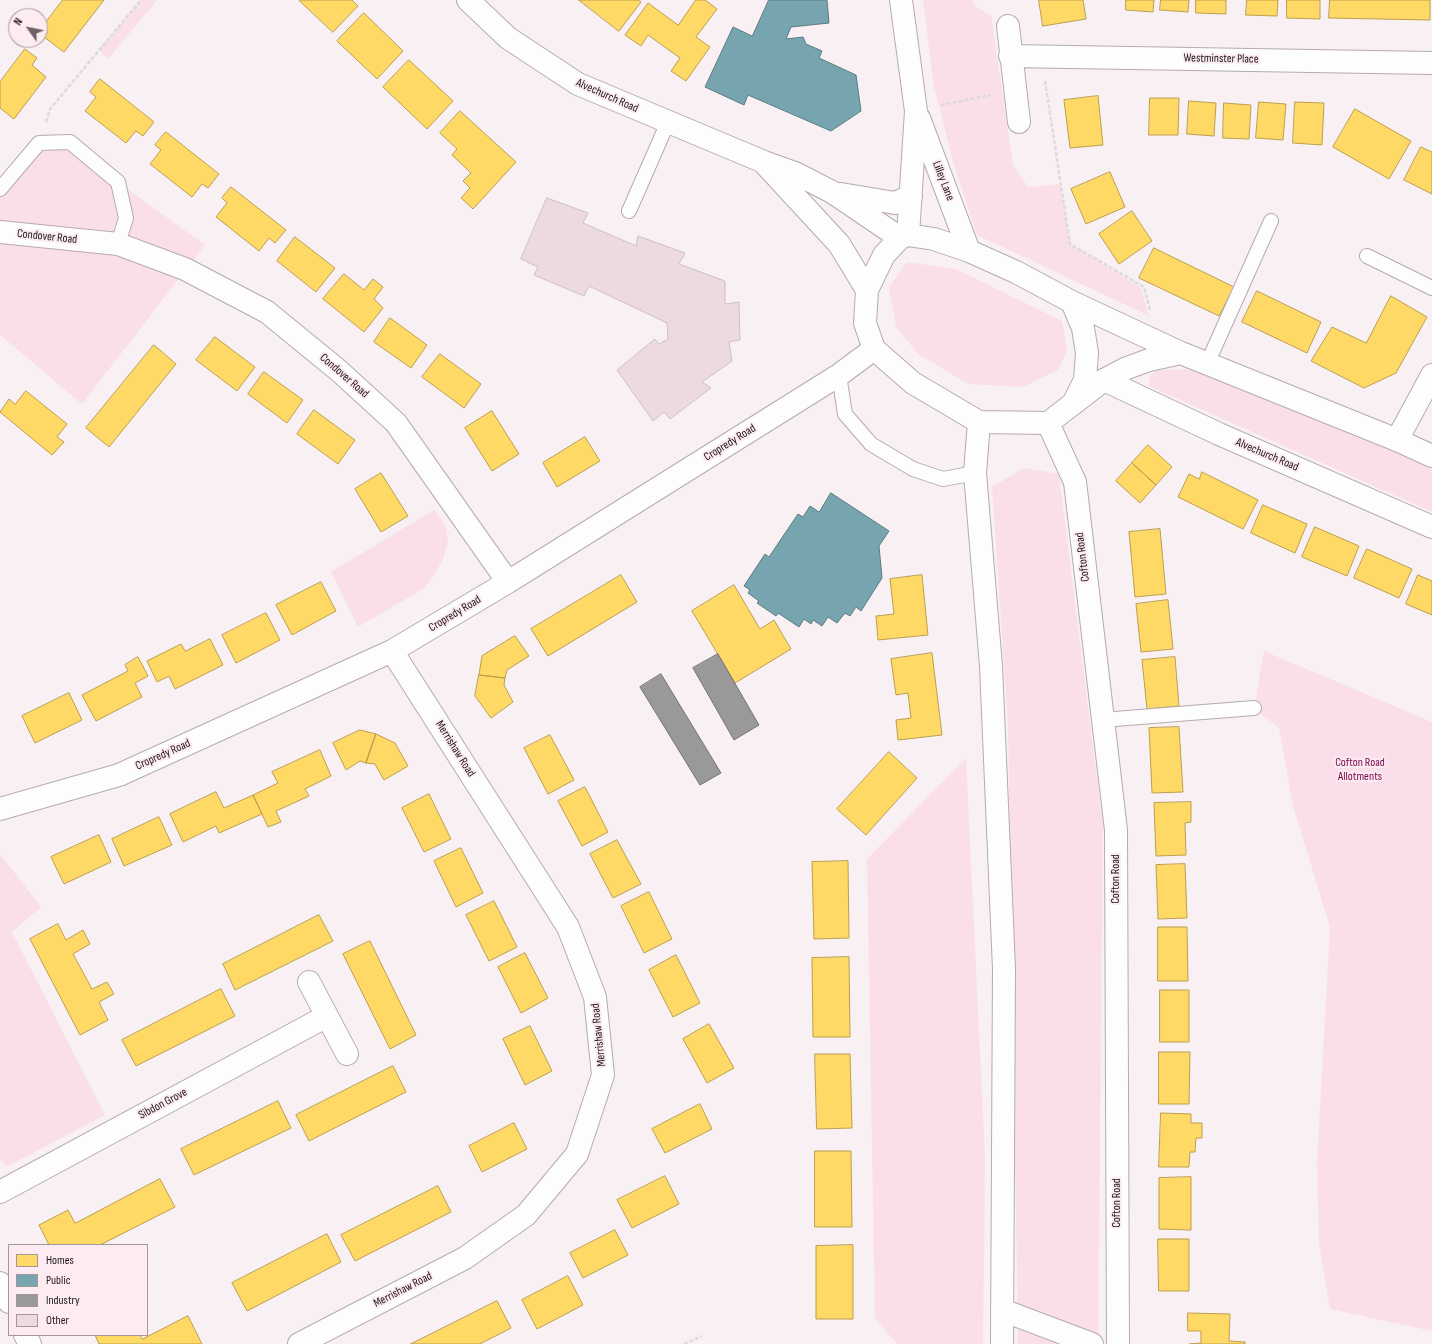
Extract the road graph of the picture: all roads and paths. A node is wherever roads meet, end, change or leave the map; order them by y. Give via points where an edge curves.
1 (140, 0) edge
2 (468, 0) edge
3 (901, 0) edge
4 (1008, 26) dead end
5 (1010, 56) junction
6 (1041, 56) junction
7 (1432, 63) edge
8 (1015, 89) junction
9 (916, 111) junction
10 (668, 122) junction
11 (1019, 122) dead end
12 (39, 143) junction
13 (764, 162) junction
14 (0, 189) edge
15 (832, 192) junction
16 (911, 196) junction
17 (628, 211) dead end
18 (1271, 221) dead end
19 (0, 232) edge
20 (904, 236) junction
21 (118, 244) junction
22 (969, 251) junction
23 (1367, 256) dead end
24 (1432, 288) edge
25 (867, 290) junction
26 (1072, 302) junction
27 (1151, 313) dead end
28 (874, 349) junction
29 (1181, 354) junction
30 (1207, 364) junction
31 (839, 375) junction
32 (1432, 375) edge
33 (1104, 380) junction
34 (1074, 402) junction
35 (979, 422) junction
36 (1048, 423) junction
37 (1397, 440) junction
38 (1432, 456) edge
39 (975, 473) junction
40 (1432, 527) edge
41 (508, 582) junction
42 (392, 651) junction
43 (1254, 708) dead end
44 (1102, 720) junction
45 (0, 809) edge
46 (309, 982) dead end
47 (327, 1016) junction
48 (347, 1054) dead end
49 (0, 1192) edge
50 (0, 1283) edge
51 (8, 1300) edge
52 (1002, 1310) junction
53 (702, 1336) dead end
54 (299, 1344) edge
55 (684, 1344) edge
56 (1002, 1344) edge
57 (1092, 1344) edge
58 (1118, 1344) edge

1 - 12 path via 50,109
2 - 10 street, Alvechurch Road via 508,38 578,84
3 - 9 street, Lilley Lane
4 - 5 street
5 - 6 street, Westminster Place
5 - 8 street
6 - 7 street, Westminster Place
6 - 27 path via 1070,244 1144,287
8 - 9 path
8 - 11 street
9 - 16 street, Lilley Lane
9 - 22 street, Lilley Lane
10 - 13 street, Alvechurch Road
10 - 17 lane
12 - 14 lane
12 - 21 lane via 70,142 118,182 126,218
13 - 15 street, Alvechurch Road via 795,173
13 - 25 street, Alvechurch Road via 839,244
15 - 16 street, Alvechurch Road via 895,203
15 - 20 street, Alvechurch Road
16 - 20 street, Lilley Lane
18 - 30 lane
19 - 21 street, Condover Road
20 - 22 street via 934,239
20 - 25 street via 884,255
21 - 41 street, Condover Road via 185,268 267,312 338,370 396,423
22 - 26 street via 1016,272
23 - 24 lane
25 - 28 street via 865,323
26 - 29 street
26 - 34 street via 1083,328 1087,353 1085,380
28 - 31 street, Cropredy Road
28 - 35 street via 913,383
29 - 30 street
29 - 33 street via 1149,360
30 - 37 street
31 - 39 lane via 845,414 871,444 913,469 943,479
31 - 41 street, Cropredy Road
32 - 37 street
33 - 34 street
33 - 40 street, Alvechurch Road via 1219,434
34 - 36 street
35 - 36 street
35 - 39 street
36 - 44 street, Cofton Road via 1075,482
37 - 38 street
39 - 52 street via 991,666 1004,969
41 - 42 street, Cropredy Road
42 - 45 street, Cropredy Road via 119,775
42 - 54 street, Merrishaw Road via 568,927 595,997 603,1075 577,1154 526,1215 465,1258
43 - 44 lane
44 - 58 street, Cofton Road via 1116,830
46 - 47 street
47 - 48 street
47 - 49 street, Sibdon Grove
50 - 51 street
52 - 56 street
52 - 57 street
53 - 55 path

